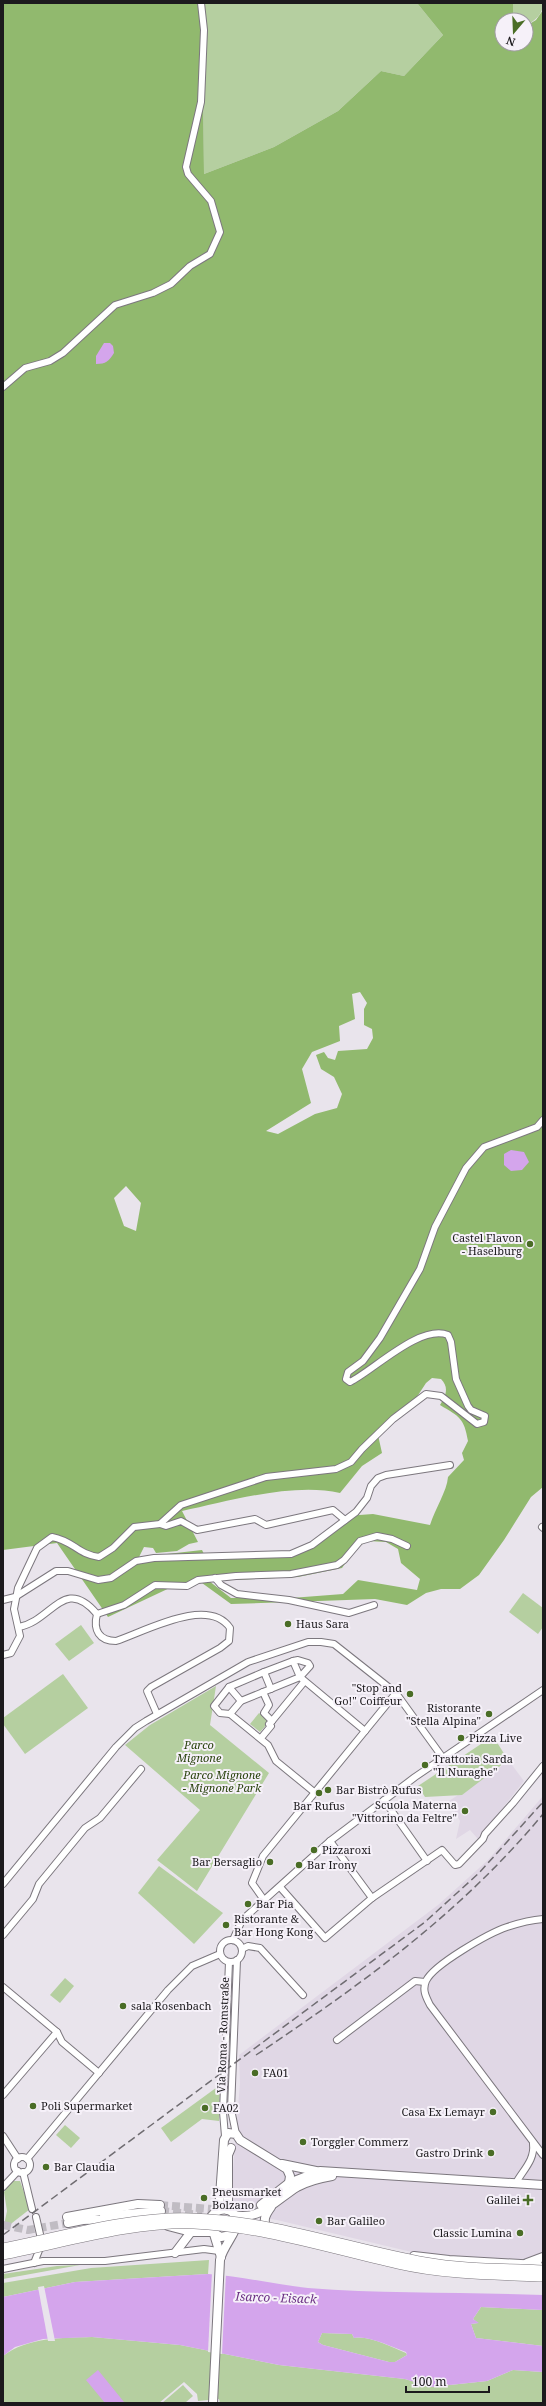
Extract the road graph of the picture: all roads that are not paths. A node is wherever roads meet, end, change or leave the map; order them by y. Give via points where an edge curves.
1 (201, 3) edge
2 (3, 387) edge
3 (543, 1120) edge
4 (450, 1465) dead end
5 (346, 1520) junction
6 (160, 1524) junction
7 (408, 1546) dead end
8 (215, 1578) junction
9 (15, 1597) junction
10 (3, 1600) edge
11 (374, 1605) dead end
12 (97, 1614) junction
13 (19, 1627) junction
14 (3, 1655) edge
15 (293, 1661) junction
16 (264, 1672) junction
17 (302, 1680) junction
18 (230, 1687) junction
19 (271, 1689) junction
20 (543, 1690) edge
21 (263, 1692) junction
22 (396, 1693) junction
23 (241, 1701) junction
24 (157, 1714) junction
25 (230, 1714) junction
26 (272, 1720) junction
27 (365, 1731) junction
28 (261, 1738) junction
29 (443, 1758) junction
30 (543, 1766) edge
31 (141, 1769) dead end
32 (314, 1792) junction
33 (384, 1800) junction
34 (330, 1841) junction
35 (427, 1862) junction
36 (3, 1884) edge
37 (280, 1887) junction
38 (372, 1898) junction
39 (264, 1900) junction
40 (543, 1919) edge
41 (3, 1935) edge
42 (233, 1940) junction
43 (242, 1949) junction
44 (220, 1954) junction
45 (238, 1960) junction
46 (229, 1962) junction
47 (425, 1982) junction
48 (3, 1987) edge
49 (303, 1995) dead end
50 (57, 2032) junction
51 (337, 2040) dead end
52 (99, 2072) junction
53 (3, 2095) edge
54 (3, 2136) edge
55 (225, 2136) junction
56 (238, 2137) junction
57 (533, 2144) junction
58 (228, 2146) junction
59 (543, 2155) edge
60 (18, 2159) junction
61 (27, 2159) junction
62 (280, 2164) junction
63 (20, 2172) junction
64 (320, 2172) junction
65 (341, 2174) junction
66 (288, 2183) junction
67 (516, 2183) junction
68 (542, 2185) edge
69 (3, 2187) edge
70 (273, 2204) junction
71 (261, 2206) tunnel mouth
72 (32, 2209) dead end
73 (219, 2210) junction
74 (231, 2212) junction
75 (36, 2216) dead end
76 (78, 2220) junction
77 (280, 2226) dead end
78 (192, 2232) junction
79 (213, 2233) junction
80 (233, 2233) junction
81 (276, 2236) junction
82 (357, 2243) junction
83 (3, 2248) edge
84 (175, 2253) junction
85 (3, 2255) edge
86 (220, 2256) junction
87 (543, 2257) edge
88 (34, 2263) junction
89 (523, 2264) junction
90 (543, 2266) edge
91 (3, 2269) edge
92 (543, 2270) edge
93 (543, 2277) edge
94 (213, 2403) edge

1 - 2 street via 204,30 201,102 186,167 188,174 211,201 220,232 210,254 190,266 171,284 153,293 115,305 63,353 50,361 25,368
3 - 6 street via 537,1127 484,1147 466,1168 435,1227 420,1269 380,1338 363,1361 348,1372 346,1378 350,1382 386,1356 424,1337 441,1333 448,1335 456,1379 470,1410 485,1416 484,1422 478,1424 441,1396 426,1394 393,1419 352,1462 336,1468 266,1477 224,1489 181,1505
4 - 5 street via 378,1478 371,1486 367,1498
5 - 6 street via 333,1510 266,1525 255,1519 198,1530 181,1521 166,1526
5 - 9 street via 312,1545 291,1554 154,1558 136,1561 111,1578 98,1580 68,1571 56,1572
6 - 9 street via 134,1527 113,1548 99,1557 85,1555 66,1540 52,1537 37,1548
7 - 8 street via 377,1536 360,1541 338,1565 291,1574
8 - 11 street via 221,1585 237,1594 290,1600 349,1613
8 - 12 street via 198,1580 187,1586 155,1585 124,1606
9 - 10 street
9 - 13 street via 14,1609
12 - 13 street via 90,1606 72,1597 64,1599 36,1620
12 - 24 street via 96,1629 101,1638 108,1641 116,1641 190,1614 217,1617 225,1620 230,1628 229,1641 220,1648 151,1687 147,1695
13 - 14 street via 17,1646 11,1653
15 - 16 street
15 - 17 street
15 - 17 street via 308,1663 310,1666
16 - 18 street
16 - 19 street
17 - 19 street
17 - 26 street
17 - 27 street
18 - 23 street
18 - 25 street via 214,1706 220,1713
19 - 21 street
20 - 29 street
21 - 23 street
21 - 26 street via 269,1704 264,1714
22 - 24 street via 334,1644 308,1642 248,1662
22 - 27 street
22 - 29 street
23 - 25 street
24 - 36 street via 126,1737
25 - 28 street
26 - 28 street via 269,1724 271,1726
27 - 32 street
28 - 32 street via 268,1745 276,1761
29 - 33 street
30 - 35 street via 459,1864 455,1865 442,1850
31 - 41 street via 100,1818 85,1828 39,1884 33,1899
32 - 39 street via 263,1856 252,1883
33 - 34 street
33 - 35 street
34 - 37 street
34 - 38 street
35 - 38 street
37 - 38 street via 325,1938
37 - 39 street
39 - 42 street via 242,1920
40 - 47 street via 505,1927 464,1949 436,1969
42 - 43 street
42 - 44 street via 223,1944
43 - 45 street
43 - 49 street via 248,1946 260,1948
44 - 46 street
44 - 52 street via 192,1966 168,1990
45 - 46 street
45 - 56 street, Via Roma - Romstraße via 231,2109
46 - 55 street, Via Roma - Romstraße via 223,2112
47 - 51 street via 415,1982
47 - 57 street via 424,1993 430,2005
48 - 50 street
50 - 52 street via 62,2042
50 - 53 street
52 - 61 street
54 - 60 street
55 - 56 main road via 230,2132
55 - 58 main road, Via Roma - Romstraße
56 - 58 main road via 237,2146
56 - 62 main road
57 - 59 street
57 - 67 street via 534,2151 530,2161
58 - 73 main road, Via Roma - Romstraße
58 - 74 main road, Via Roma - Romstraße
60 - 61 street
60 - 63 street via 15,2165
61 - 63 street via 29,2168
62 - 64 main road
62 - 66 main road via 287,2169 290,2176
63 - 69 street
63 - 72 street
64 - 65 main road
64 - 66 main road
65 - 67 main road
65 - 70 main road via 298,2186
66 - 71 main road
67 - 68 main road
70 - 74 main road via 253,2216
70 - 81 main road via 267,2212 264,2224 267,2230
73 - 74 main road
73 - 79 main road, Via Roma - Romstraße via 210,2218 209,2225
74 - 80 main road, Via Roma - Romstraße via 237,2225
75 - 88 street via 42,2243
76 - 76 main road via 118,2213 161,2208 124,2206 67,2220
76 - 78 main road via 144,2219
77 - 82 main road
78 - 79 main road
78 - 84 main road
79 - 80 main road via 221,2237
79 - 86 main road, Via Roma - Romstraße
80 - 81 main road
80 - 86 main road, Via Roma - Romstraße
81 - 82 main road via 327,2245
82 - 89 main road via 417,2256
83 - 92 highway, bridge via 120,2224 190,2218 261,2224 394,2256 450,2266
84 - 86 street via 204,2249
84 - 88 street via 105,2261 63,2260
85 - 93 highway, bridge via 128,2230 160,2225 193,2224 265,2232 422,2269 450,2273
86 - 94 main road, Via Roma - Romstraße
87 - 89 main road
88 - 91 street
89 - 90 main road

